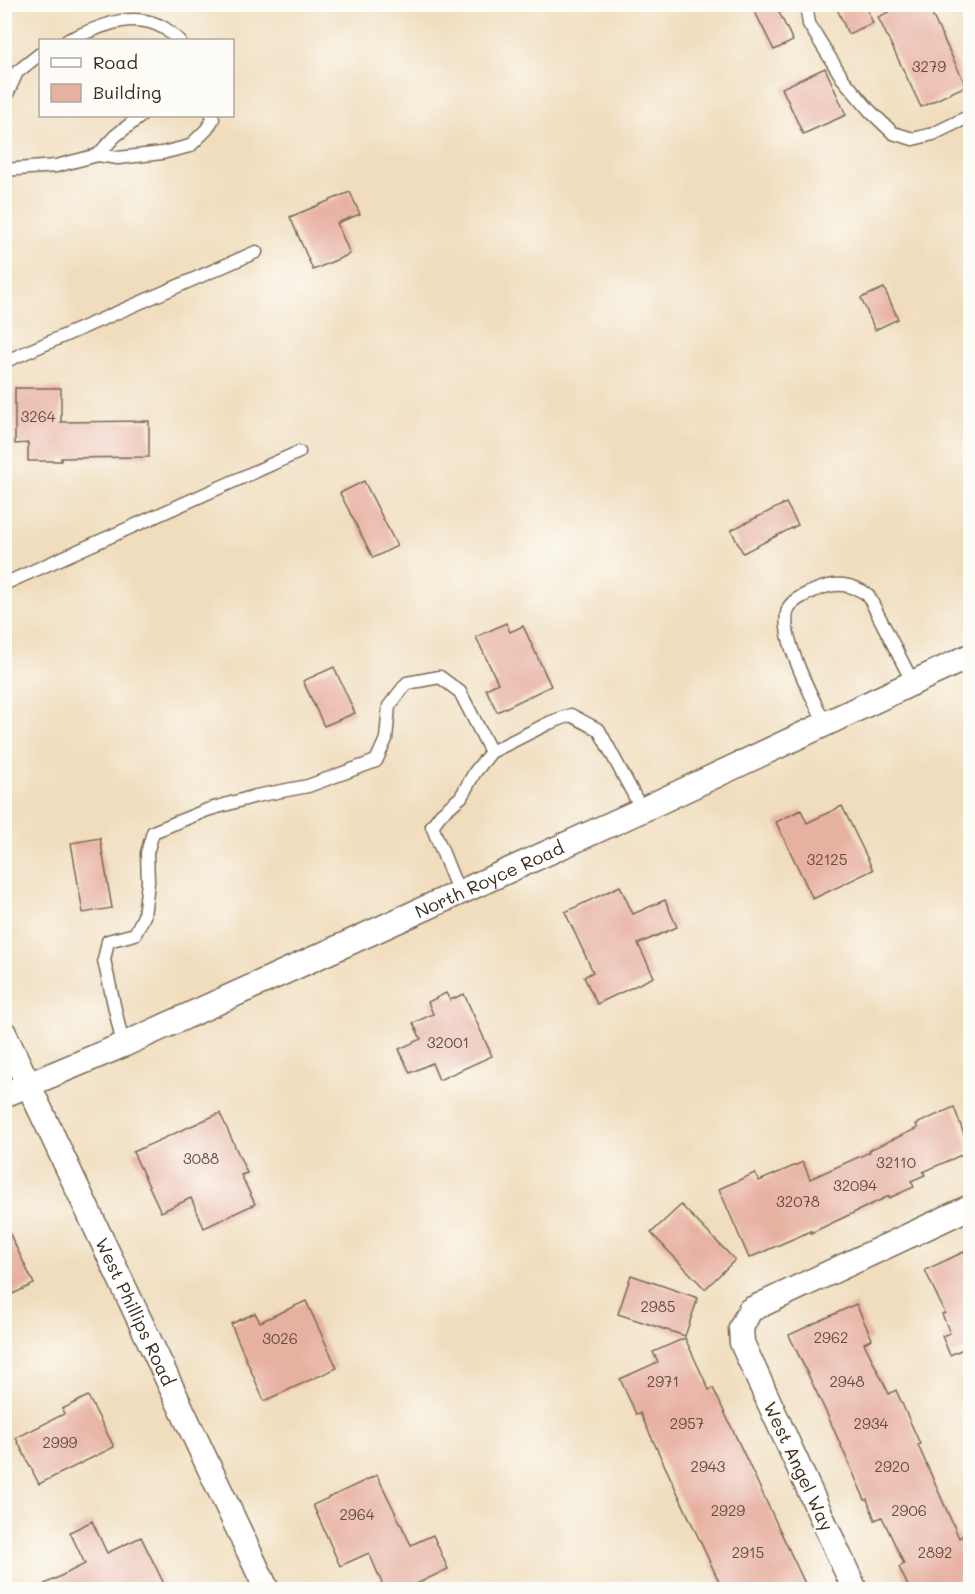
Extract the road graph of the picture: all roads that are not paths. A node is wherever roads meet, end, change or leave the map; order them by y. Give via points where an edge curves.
1 (806, 4) edge
2 (968, 4) edge
3 (970, 10) edge
4 (70, 39) edge
5 (178, 39) edge
6 (39, 55) edge
7 (4, 101) edge
8 (970, 116) edge
9 (140, 117) edge
10 (212, 117) edge
11 (98, 155) junction
12 (4, 170) edge
13 (256, 252) dead end
14 (4, 363) edge
15 (299, 452) dead end
16 (4, 584) edge
17 (970, 656) edge
18 (913, 683) junction
19 (826, 724) junction
20 (491, 752) junction
21 (642, 810) junction
22 (459, 892) junction
23 (4, 1033) edge
24 (123, 1045) junction
25 (28, 1084) junction
26 (4, 1095) edge
27 (970, 1208) edge
28 (267, 1590) edge
29 (855, 1590) edge

1 - 8 lane via 809,24 837,70 870,111 894,132 913,139
2 - 3 lane
4 - 5 lane via 114,21 138,20 163,27
6 - 7 lane via 17,72
9 - 11 lane
10 - 11 lane via 207,129 190,146 118,158
11 - 12 lane via 56,166
13 - 14 lane
15 - 16 lane
17 - 18 street, North Royce Road
18 - 19 street, North Royce Road
18 - 19 lane via 881,617 858,588 834,584 799,597 785,619 805,683
19 - 21 street, North Royce Road
20 - 21 lane via 571,715 599,730
20 - 22 lane via 462,797 432,826
20 - 24 lane via 460,692 440,677 407,683 389,706 386,740 376,761 308,786 256,795 207,810 153,832 147,853 144,916 135,934 108,941 104,960
21 - 22 street, North Royce Road
22 - 24 street, North Royce Road
23 - 25 street, West Phillips Road
24 - 25 street, North Royce Road
25 - 26 street, North Royce Road
25 - 28 street, West Phillips Road
27 - 29 street, West Angel Way via 750,1310 741,1328 742,1343

